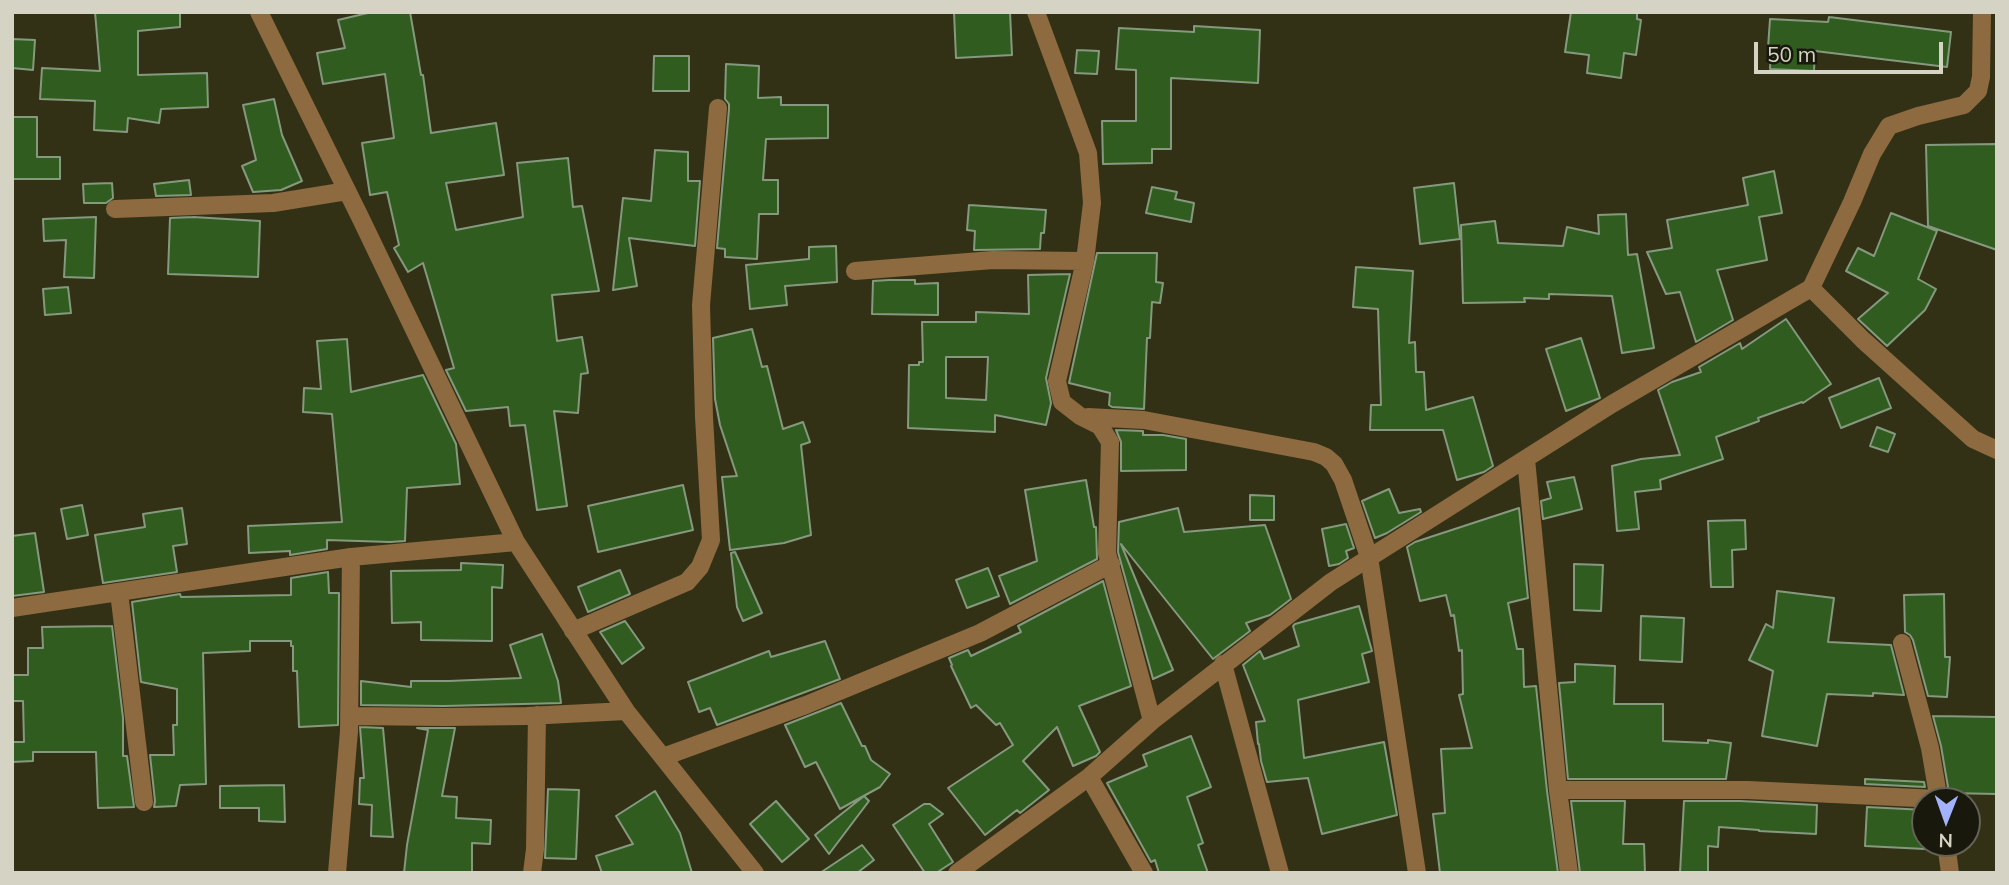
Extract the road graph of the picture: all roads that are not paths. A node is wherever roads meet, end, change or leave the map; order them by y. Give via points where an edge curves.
1 (259, 12) edge
2 (1036, 12) edge
3 (1982, 12) edge
4 (718, 108) dead end
5 (347, 191) junction
6 (115, 209) dead end
7 (1084, 261) junction
8 (855, 271) dead end
9 (1811, 288) junction
10 (1080, 416) junction
11 (1997, 450) edge
12 (1526, 459) junction
13 (516, 542) junction
14 (351, 557) junction
15 (1369, 557) junction
16 (1111, 564) junction
17 (119, 592) junction
18 (12, 608) edge
19 (573, 631) junction
20 (1902, 643) dead end
21 (1223, 664) junction
22 (626, 711) junction
23 (537, 715) junction
24 (349, 716) junction
25 (1152, 721) junction
26 (663, 757) junction
27 (1089, 777) junction
28 (1936, 787) edge
29 (1558, 790) junction
30 (1911, 799) edge
31 (144, 802) dead end
32 (338, 873) edge
33 (532, 873) edge
34 (755, 873) edge
35 (957, 873) edge
36 (1144, 873) edge
37 (1280, 873) edge
38 (1417, 873) edge
39 (1569, 873) edge

1 - 5 street
2 - 7 street via 1088,153 1092,203
3 - 9 street via 1978,91 1964,105 1889,126
4 - 19 street via 701,305 711,540 700,567 687,582
5 - 6 street via 273,203
5 - 13 street
7 - 8 street via 993,260
7 - 10 street via 1057,382 1062,402
9 - 11 street via 1973,439
9 - 12 street
10 - 15 street via 1144,420 1326,457 1343,480
10 - 16 street via 1100,426 1110,442 1107,553
12 - 15 street
12 - 29 street
13 - 14 street
13 - 19 street
14 - 17 street
14 - 24 street
15 - 21 street
15 - 38 street
16 - 25 street
16 - 26 street via 980,633 806,705
17 - 18 street
17 - 31 street
19 - 22 street
20 - 28 street
21 - 25 street
21 - 37 street
22 - 23 street
22 - 26 street
23 - 24 street
23 - 33 street
24 - 32 street
25 - 27 street
26 - 34 street
27 - 35 street
27 - 36 street
29 - 30 street via 1748,790
29 - 39 street

